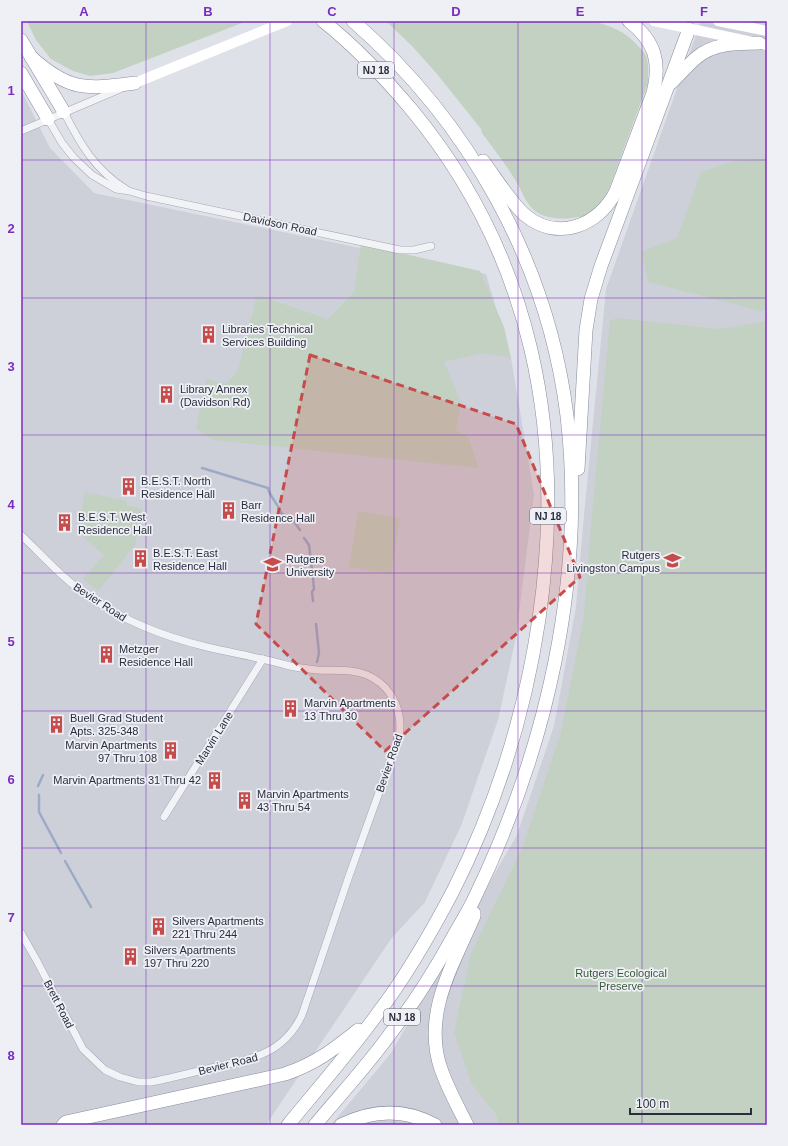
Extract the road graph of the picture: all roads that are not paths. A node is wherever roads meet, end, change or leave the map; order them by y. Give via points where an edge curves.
1 (323, 21) edge
2 (353, 21) edge
3 (629, 21) edge
4 (654, 21) edge
5 (718, 21) edge
6 (285, 22) edge
7 (691, 25) edge
8 (767, 32) edge
9 (21, 40) edge
10 (763, 44) edge
11 (31, 57) junction
12 (21, 73) edge
13 (135, 83) junction
14 (668, 85) junction
15 (64, 112) junction
16 (48, 119) junction
17 (21, 131) edge
18 (468, 151) junction
19 (129, 191) junction
20 (432, 246) dead end
21 (571, 522) junction
22 (21, 535) edge
23 (263, 659) junction
24 (164, 817) dead end
25 (475, 899) junction
26 (21, 933) edge
27 (378, 1014) junction
28 (105, 1070) joint
29 (63, 1125) edge
30 (288, 1125) edge
31 (315, 1125) edge
32 (341, 1125) edge
33 (435, 1125) edge
34 (467, 1125) edge

1 - 27 highway, NJ 18 via 389,83 424,124 454,168 492,237 529,340 541,398 548,470 548,529 542,601 530,673 512,744 490,810 454,890 419,952
2 - 18 highway, NJ 18 via 377,41 410,76 443,115
3 - 18 highway via 650,44 656,60 656,79 616,191 597,217 568,228 551,228 539,224 519,209 481,158
4 - 7 main road
5 - 8 main road
6 - 13 main road
7 - 10 main road
7 - 14 highway
9 - 11 highway
10 - 14 highway via 738,43 711,49 696,57
11 - 13 highway via 59,79 72,84 90,87
11 - 15 highway
12 - 16 highway
13 - 15 street
14 - 21 highway via 591,299 584,359 578,494
15 - 16 street
15 - 19 street, Davidson Road via 89,155 108,178
16 - 17 street
16 - 19 street, Davidson Road via 74,158 92,175 116,189
18 - 21 highway, NJ 18 via 496,196 514,233 528,266 550,334 566,414 571,466
19 - 20 street, Davidson Road via 400,250
21 - 25 highway, NJ 18 via 561,626 543,712 523,783
22 - 23 street, Bevier Road via 71,584 122,618 145,628 207,647
23 - 24 street, Marvin Lane
23 - 28 street, Bevier Road via 303,668 357,672 370,676 384,686 392,697 398,708 400,722 399,737 302,1014 297,1025 281,1044 250,1060 151,1082 129,1080
25 - 31 highway, NJ 18 via 433,973 392,1033
25 - 34 highway via 474,916 443,989 435,1023 440,1066
26 - 28 street, Brett Road via 82,1049
27 - 29 highway via 320,1059 302,1068 269,1078 66,1122
27 - 30 highway, NJ 18
32 - 33 highway via 376,1113 390,1112 413,1116

